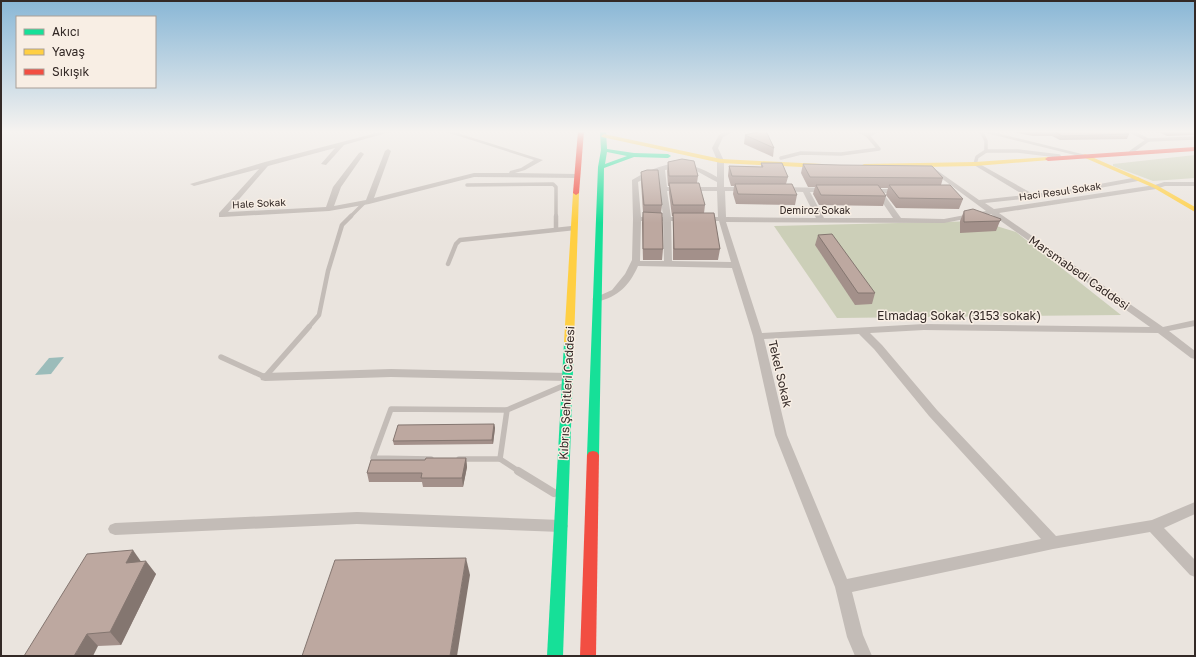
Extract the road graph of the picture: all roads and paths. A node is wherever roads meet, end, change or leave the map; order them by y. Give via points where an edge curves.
1 (276, 162) edge
2 (326, 162) edge
3 (355, 162) edge
4 (384, 162) edge
5 (537, 162) edge
6 (579, 162) edge
7 (602, 162) edge
8 (617, 162) edge
9 (717, 162) edge
10 (733, 162) edge
11 (1004, 162) edge
12 (1098, 162) edge
13 (268, 164) junction
14 (324, 164) dead end
15 (975, 164) junction
16 (927, 165) junction
17 (833, 166) edge
18 (857, 166) edge
19 (601, 168) junction
20 (661, 168) junction
21 (500, 176) junction
22 (577, 176) junction
23 (1138, 179) junction
24 (194, 184) dead end
25 (1195, 184) edge
26 (467, 185) dead end
27 (721, 185) junction
28 (1156, 187) junction
29 (663, 189) junction
30 (752, 189) edge
31 (775, 189) edge
32 (806, 190) junction
33 (835, 190) edge
34 (864, 190) edge
35 (878, 191) junction
36 (909, 191) edge
37 (947, 191) edge
38 (963, 192) junction
39 (1033, 197) junction
40 (977, 202) junction
41 (367, 203) junction
42 (329, 209) junction
43 (1195, 210) edge
44 (992, 212) junction
45 (637, 219) junction
46 (667, 219) junction
47 (722, 220) junction
48 (821, 220) junction
49 (899, 221) junction
50 (575, 228) junction
51 (556, 229) junction
52 (634, 263) junction
53 (448, 264) dead end
54 (668, 264) junction
55 (736, 264) junction
56 (597, 299) junction
57 (1195, 323) edge
58 (861, 330) junction
59 (1161, 330) junction
60 (758, 336) junction
61 (1195, 356) edge
62 (221, 358) dead end
63 (265, 377) junction
64 (568, 380) junction
65 (507, 410) junction
66 (437, 459) edge
67 (453, 459) edge
68 (500, 459) junction
69 (562, 498) junction
70 (1195, 508) edge
71 (561, 526) junction
72 (1154, 526) junction
73 (115, 529) dead end
74 (1053, 543) junction
75 (1195, 570) edge
76 (843, 587) junction
77 (555, 656) edge
78 (588, 656) edge
79 (864, 656) edge

1 - 13 street
2 - 14 street
3 - 42 street via 337,187
4 - 41 street
5 - 21 street
6 - 22 main road, Kıbrıs Şehitleri Caddesi
7 - 19 main road
8 - 19 main road
9 - 27 street, Tekel Sokak
10 - 17 main road
11 - 15 main road
12 - 23 main road
13 - 24 street
13 - 42 street, Hale Sokak via 222,215
15 - 16 main road
15 - 39 street
16 - 18 main road
16 - 38 street, Marsmabedi Caddesi
19 - 56 main road
20 - 27 street via 689,166 700,169
20 - 29 street
20 - 45 street via 634,181
21 - 22 street, Hale Sokak
21 - 41 street, Hale Sokak via 474,175
22 - 50 main road, Kıbrıs Şehitleri Caddesi
23 - 28 main road
23 - 39 street
25 - 28 street, Haci Resul Sokak via 1164,184
26 - 51 lane via 553,184 556,187
27 - 29 street
27 - 30 street
27 - 47 street, Tekel Sokak
28 - 43 main road
28 - 44 street, Haci Resul Sokak
29 - 46 street
31 - 32 street
32 - 33 street
32 - 48 street
34 - 35 street
35 - 36 street
35 - 49 street
37 - 38 street
38 - 40 street, Marsmabedi Caddesi
39 - 40 street
40 - 44 street, Marsmabedi Caddesi
41 - 42 street, Hale Sokak
41 - 63 lane via 342,225 328,271 319,315
44 - 49 street, Demiroz Sokak via 944,221
44 - 59 street, Marsmabedi Caddesi
45 - 46 street, Demiroz Sokak
45 - 52 street
46 - 47 street, Demiroz Sokak
46 - 54 street
47 - 48 street, Demiroz Sokak
47 - 55 street, Tekel Sokak
48 - 49 street, Demiroz Sokak
50 - 51 lane
50 - 64 main road, Kıbrıs Şehitleri Caddesi
51 - 53 lane via 460,240
52 - 54 street
52 - 56 street via 615,292
54 - 55 street
55 - 60 street, Tekel Sokak
56 - 78 main road
57 - 59 street, Elmadağ Sokak (3153 sokak)
58 - 59 street, Elmadağ Sokak (3153 sokak) via 924,327
58 - 60 street, Elmadağ Sokak (3153 sokak)
58 - 74 street via 933,413
59 - 61 street, Marsmabedi Caddesi
60 - 76 street, Tekel Sokak via 781,435
62 - 63 lane
63 - 64 street via 392,373
64 - 65 lane
64 - 69 main road, Kıbrıs Şehitleri Caddesi
65 - 66 lane via 391,410 373,458
65 - 68 lane
67 - 68 lane
68 - 69 lane
69 - 71 main road, Kıbrıs Şehitleri Caddesi
70 - 72 street
71 - 73 street via 357,518
71 - 77 main road, Kıbrıs Şehitleri Caddesi
72 - 74 street
72 - 75 street
74 - 76 street
76 - 79 street, Tekel Sokak via 855,637

